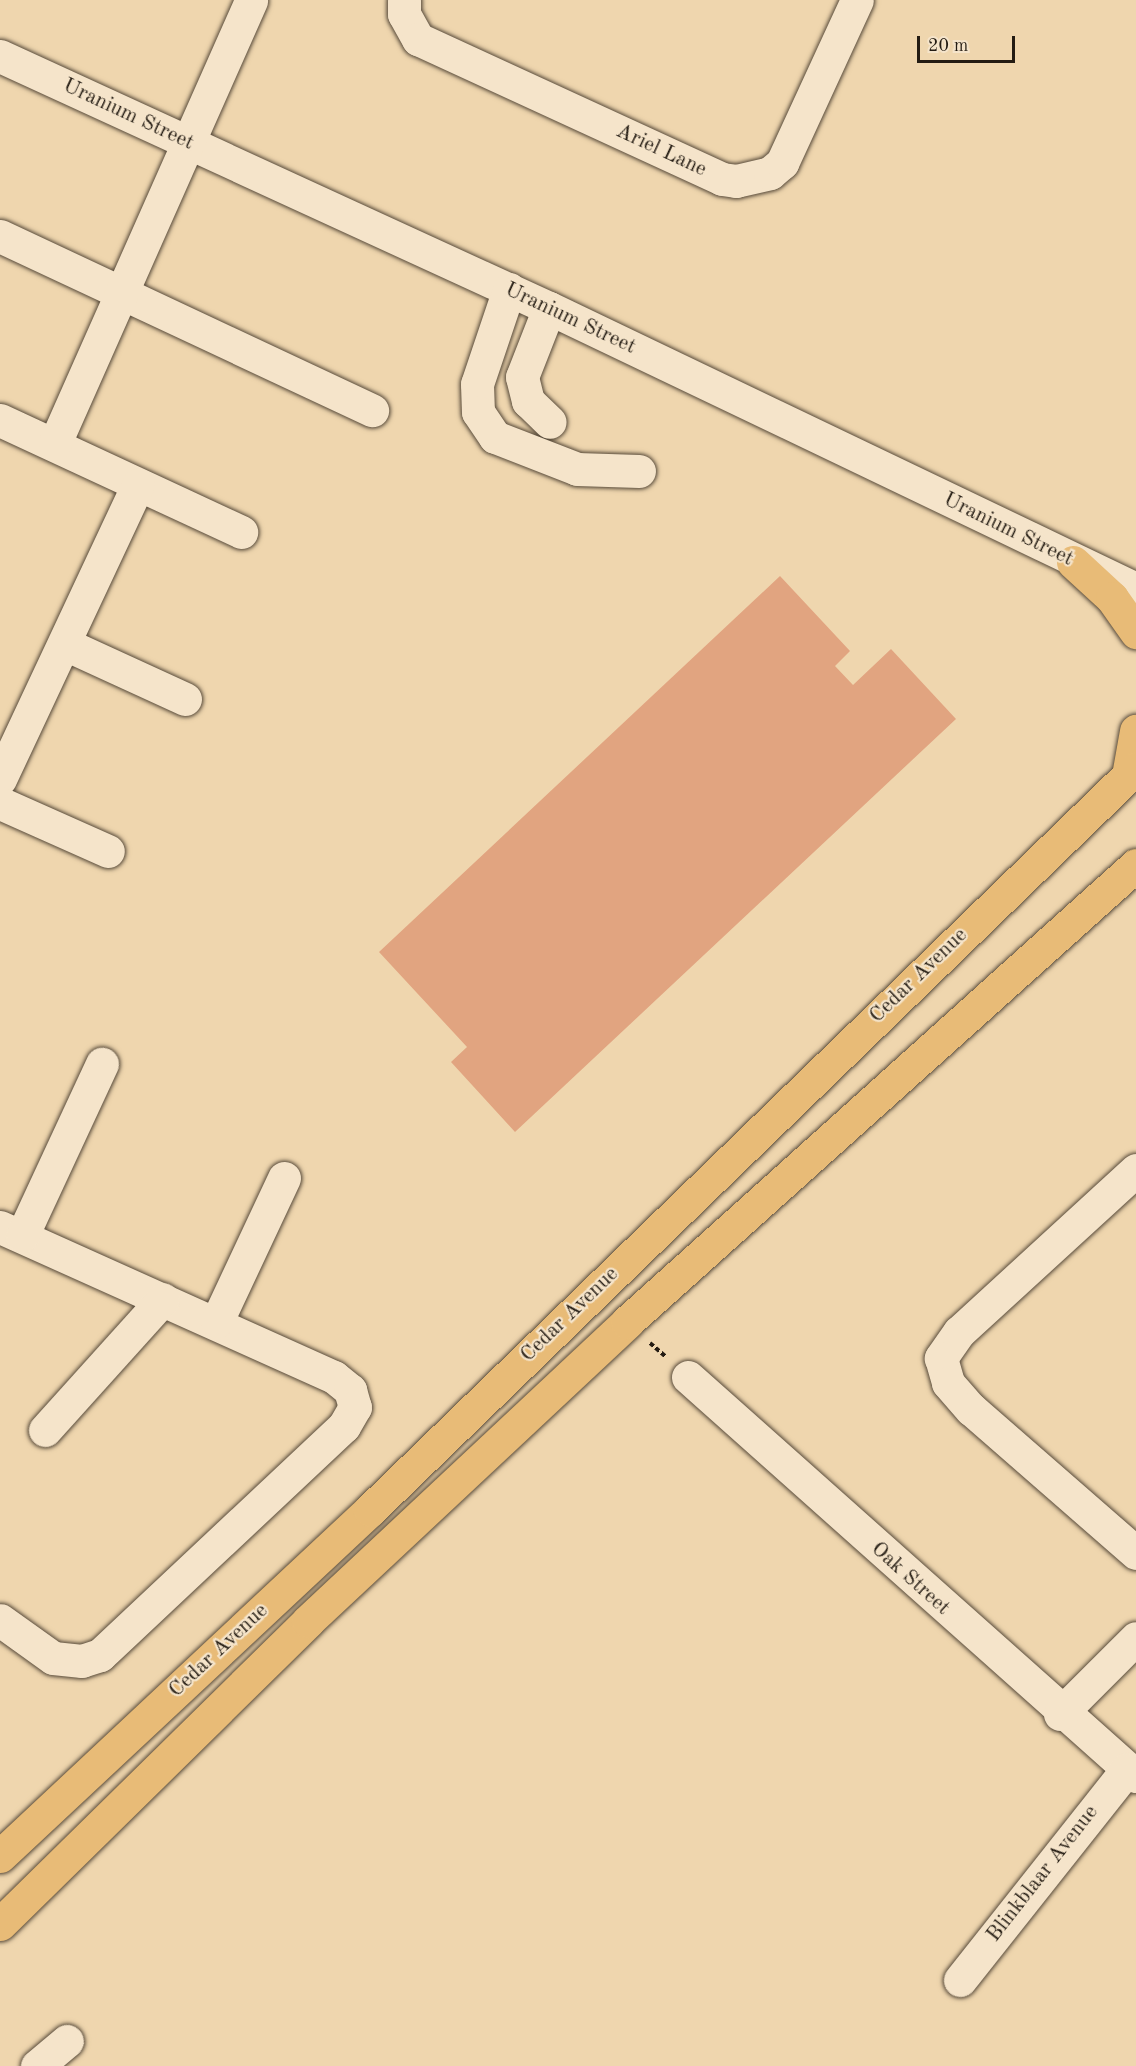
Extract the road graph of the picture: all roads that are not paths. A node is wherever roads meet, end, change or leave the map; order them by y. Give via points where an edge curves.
1 (251, 0) edge
2 (404, 0) edge
3 (857, 0) edge
4 (0, 56) edge
5 (189, 144) junction
6 (0, 236) edge
7 (508, 290) junction
8 (125, 292) junction
9 (549, 308) junction
10 (372, 410) dead end
11 (0, 420) edge
12 (550, 422) dead end
13 (55, 443) junction
14 (639, 471) dead end
15 (138, 485) junction
16 (242, 532) dead end
17 (1073, 562) junction
18 (1136, 589) edge
19 (1136, 632) edge
20 (64, 644) junction
21 (185, 699) dead end
22 (1136, 731) edge
23 (1132, 772) edge
24 (0, 779) edge
25 (0, 803) edge
26 (108, 851) dead end
27 (1136, 865) edge
28 (102, 1064) dead end
29 (1136, 1170) edge
30 (284, 1178) dead end
31 (11, 1232) edge
32 (163, 1299) junction
33 (217, 1321) junction
34 (688, 1377) road end
35 (45, 1430) dead end
36 (1136, 1553) edge
37 (0, 1620) edge
38 (1136, 1638) edge
39 (1060, 1714) junction
40 (1132, 1773) edge
41 (0, 1856) edge
42 (0, 1924) edge
43 (960, 1980) dead end
44 (66, 2041) dead end
45 (37, 2066) edge

1 - 5 street
2 - 3 street, Ariel Lane via 404,14 418,39 722,179 736,181 770,172 782,163
4 - 5 street, Uranium Street
5 - 7 street, Uranium Street
5 - 8 street
6 - 8 street
7 - 9 street, Uranium Street
7 - 14 street via 477,384 478,412 495,436 577,469
8 - 10 street
8 - 13 street
9 - 12 street via 522,377 528,401
9 - 17 street, Uranium Street
11 - 13 street
13 - 15 street
15 - 16 street
15 - 20 street
17 - 18 street, Uranium Street
17 - 19 main road via 1112,598
20 - 21 street
20 - 24 street
22 - 23 main road
23 - 41 main road, Cedar Avenue via 370,1510
25 - 26 street
27 - 42 main road, Cedar Avenue via 627,1322 308,1621
28 - 31 street
29 - 36 street via 959,1332 941,1358 948,1383 971,1409
30 - 33 street
31 - 32 street
32 - 33 street
32 - 35 street
33 - 37 street via 344,1383 355,1398 348,1421 100,1655 82,1661 53,1659
34 - 39 street, Oak Street
38 - 39 street
39 - 40 street, Oak Street
40 - 43 street, Blinkblaar Avenue
44 - 45 street

